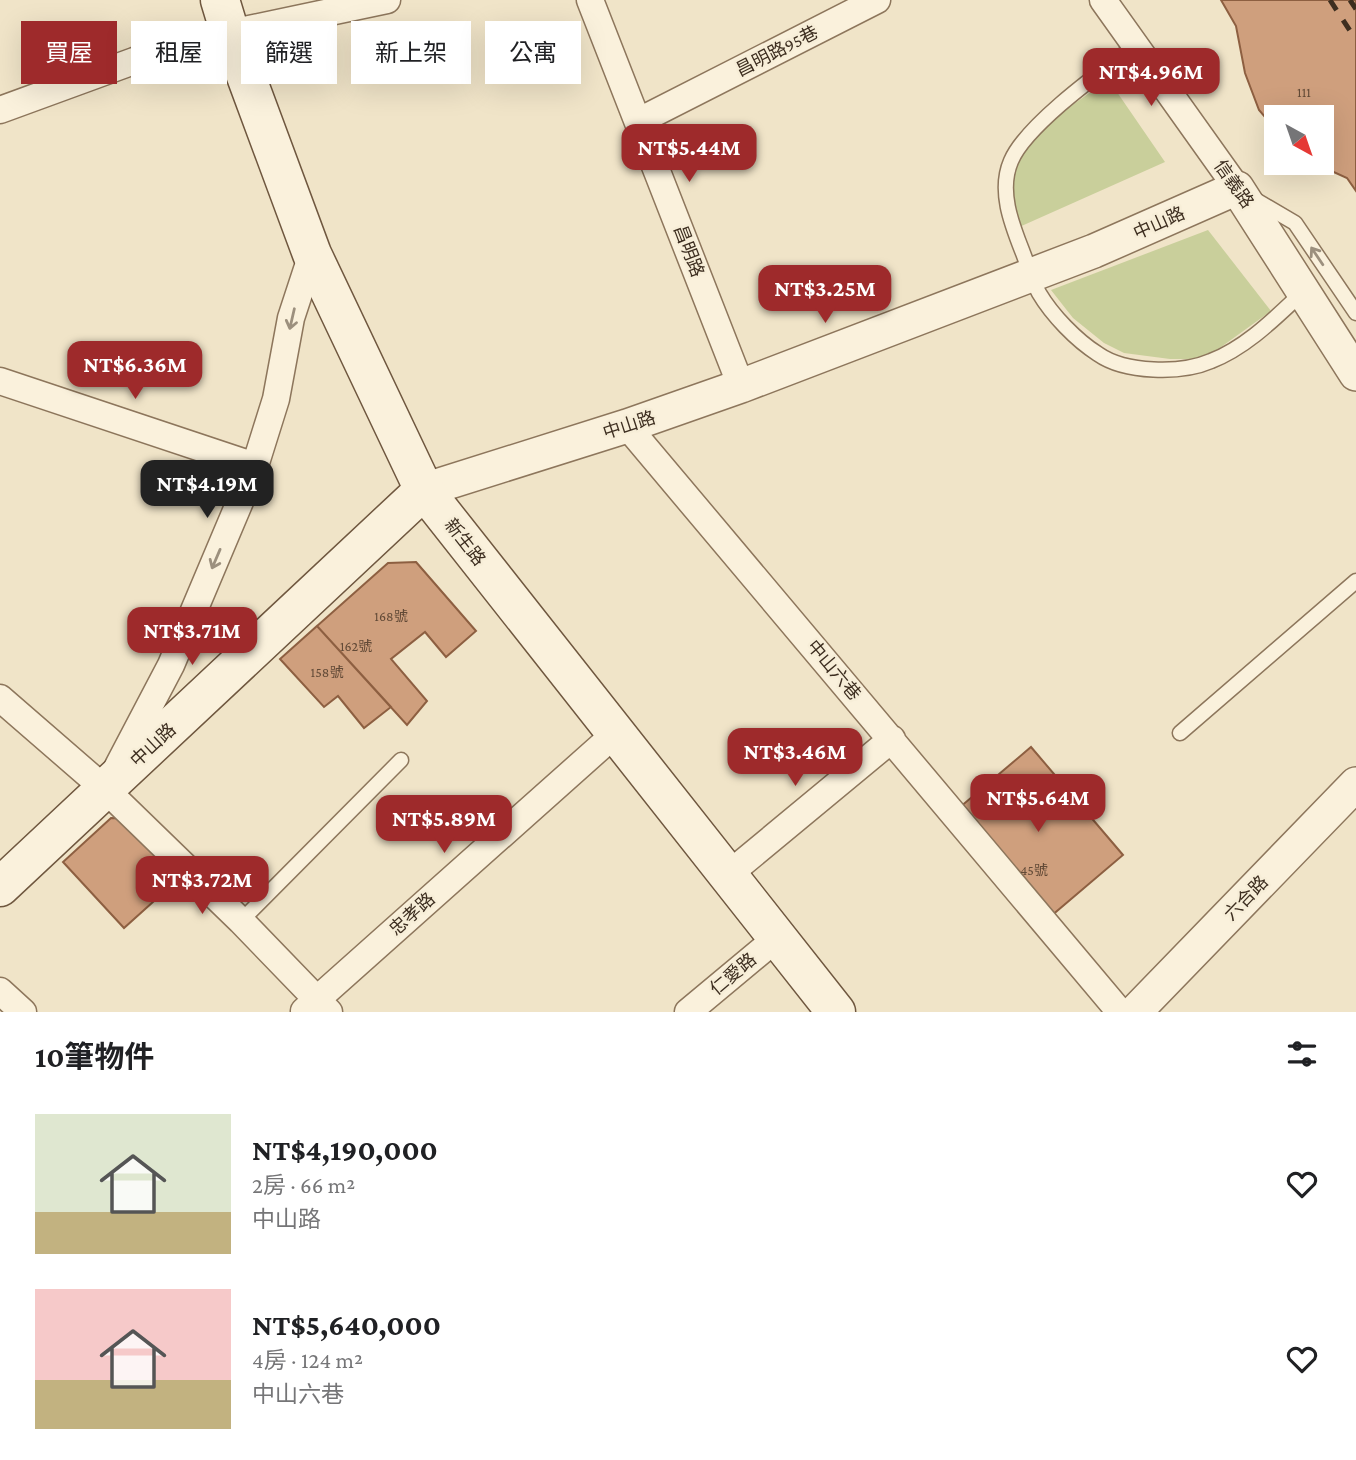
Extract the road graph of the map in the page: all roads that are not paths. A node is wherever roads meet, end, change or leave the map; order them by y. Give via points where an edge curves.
1 (387, 0) edge
2 (590, 0) edge
3 (877, 0) edge
4 (1102, 0) edge
5 (225, 17) edge
6 (1135, 46) junction
7 (0, 110) edge
8 (639, 121) junction
9 (1237, 188) junction
10 (312, 254) junction
11 (1031, 275) junction
12 (1304, 291) junction
13 (1356, 313) edge
14 (1356, 374) edge
15 (0, 381) edge
16 (741, 386) junction
17 (627, 426) junction
18 (256, 466) junction
19 (424, 490) junction
20 (1356, 581) edge
21 (0, 698) edge
22 (616, 733) junction
23 (1180, 733) dead end
24 (892, 739) junction
25 (401, 760) dead end
26 (1356, 784) edge
27 (106, 790) junction
28 (729, 874) junction
29 (0, 887) edge
30 (241, 921) junction
31 (778, 937) junction
32 (0, 990) edge
33 (316, 1008) edge
34 (1138, 1010) edge
35 (23, 1012) edge
36 (688, 1012) edge
37 (836, 1012) edge

1 - 5 street
2 - 8 street, 昌明路
3 - 8 street, 昌明路95巷
4 - 6 street, 信義路
5 - 7 street via 134,61
5 - 10 main road, 新生路
6 - 9 street, 信義路
6 - 11 lane via 1052,113 1022,142 1011,161 1006,185 1011,221
8 - 16 street, 昌明路
9 - 11 street, 中山路
9 - 12 street, 信義路
13 -> 9 lane via 1295,223
10 -> 18 street, 中山路 via 291,317 276,399
10 - 19 main road, 新生路
11 - 12 lane via 1054,312 1099,355 1153,370 1183,369 1230,352
11 - 16 street, 中山路
12 - 14 street, 信義路
15 - 18 street
16 - 17 street, 中山路
17 - 19 street, 中山路
17 - 24 street, 中山六巷
18 -> 27 street, 中山路 via 171,665
19 - 22 main road, 新生路
19 - 27 main road, 中山路
20 - 23 lane
21 - 27 street
22 - 28 main road, 新生路
22 - 33 street, 忠孝路
24 - 28 street
24 - 34 street, 中山六巷
25 - 30 lane
26 - 34 street, 六合路
27 - 29 main road, 中山路
27 - 30 street
28 - 31 main road, 新生路
30 - 33 street
31 - 36 street, 仁愛路
31 - 37 main road, 新生路
32 - 35 street

